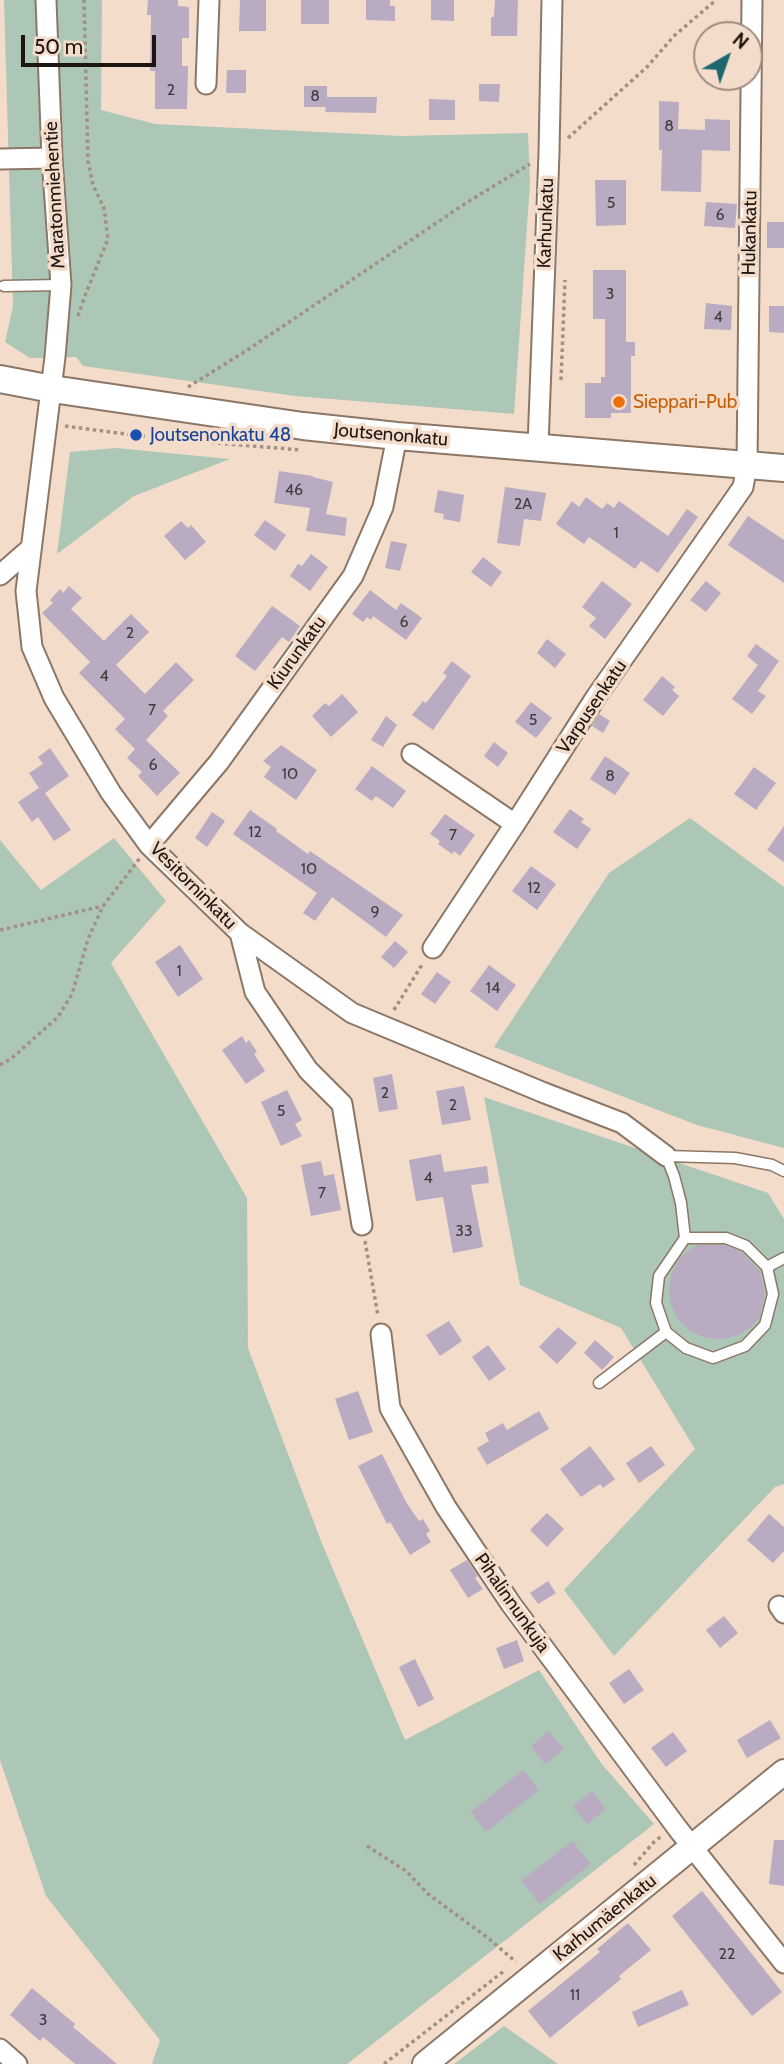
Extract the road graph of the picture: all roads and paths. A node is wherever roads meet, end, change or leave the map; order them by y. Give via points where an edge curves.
1 (46, 0) edge
2 (84, 0) edge
3 (209, 0) edge
4 (552, 0) edge
5 (716, 0) edge
6 (752, 0) edge
7 (206, 83) dead end
8 (568, 124) dead end
9 (568, 138) junction
10 (549, 153) junction
11 (0, 159) edge
12 (52, 159) junction
13 (565, 268) dead end
14 (61, 285) junction
15 (4, 286) dead end
16 (78, 317) dead end
17 (0, 379) edge
18 (561, 385) dead end
19 (52, 389) junction
20 (159, 405) junction
21 (397, 436) junction
22 (538, 446) junction
23 (747, 465) junction
24 (784, 468) edge
25 (30, 550) junction
26 (0, 575) edge
27 (412, 754) dead end
28 (515, 824) junction
29 (149, 845) junction
30 (103, 906) junction
31 (0, 930) edge
32 (240, 933) junction
33 (433, 947) joint
34 (384, 1027) junction
35 (0, 1065) edge
36 (667, 1156) junction
37 (784, 1171) edge
38 (362, 1225) joint
39 (685, 1238) junction
40 (784, 1258) edge
41 (766, 1267) junction
42 (666, 1332) junction
43 (381, 1334) joint
44 (599, 1383) dead end
45 (784, 1772) edge
46 (367, 1846) dead end
47 (693, 1847) junction
48 (516, 1962) dead end
49 (784, 1963) edge
50 (0, 2049) edge
51 (17, 2064) edge
52 (425, 2064) edge

1 - 12 street, Maratonmiehentie
2 - 16 path via 88,161 104,208 108,239
3 - 7 street
4 - 10 street, Karhunkatu
5 - 9 path
6 - 23 street, Hukankatu
8 - 9 path
9 - 10 path
10 - 20 path via 466,202
10 - 22 street, Karhunkatu
11 - 12 street
12 - 14 street, Maratonmiehentie
13 - 18 path
14 - 15 lane
14 - 19 street, Maratonmiehentie
17 - 19 main road, Joutsenonkatu
19 - 20 main road, Joutsenonkatu
19 - 25 street, Vesitorninkatu
20 - 21 main road, Joutsenonkatu
21 - 22 main road, Joutsenonkatu
21 - 29 street, Kiurunkatu via 383,507 353,576 219,762
22 - 23 main road, Joutsenonkatu
23 - 24 main road, Joutsenonkatu
23 - 28 street, Varpusenkatu via 743,487 596,697
25 - 26 street
25 - 29 street, Vesitorninkatu via 26,591 32,647 54,698 111,793
27 - 28 street
28 - 33 street, Varpusenkatu
29 - 30 path
29 - 32 street, Vesitorninkatu
30 - 31 path
30 - 35 path via 72,994 58,1017
32 - 34 street, Vesitorninkatu via 352,1013
32 - 38 street via 255,992 308,1070 342,1104
33 - 34 path
34 - 36 street, Vesitorninkatu via 622,1123
36 - 37 lane via 735,1158
36 - 39 lane via 681,1203
38 - 43 path
39 - 41 lane via 726,1238 746,1246
39 - 42 lane via 659,1276 656,1303
40 - 41 lane
41 - 42 lane via 773,1294 765,1325 745,1346 713,1358 686,1348
42 - 44 lane
43 - 47 street, Pihalinnunkuja via 390,1408 446,1507 511,1604
45 - 47 street, Karhumäenkatu
46 - 48 path via 406,1871 428,1894
47 - 49 street, Pihalinnunkuja
47 - 52 street, Karhumäenkatu
50 - 51 street

